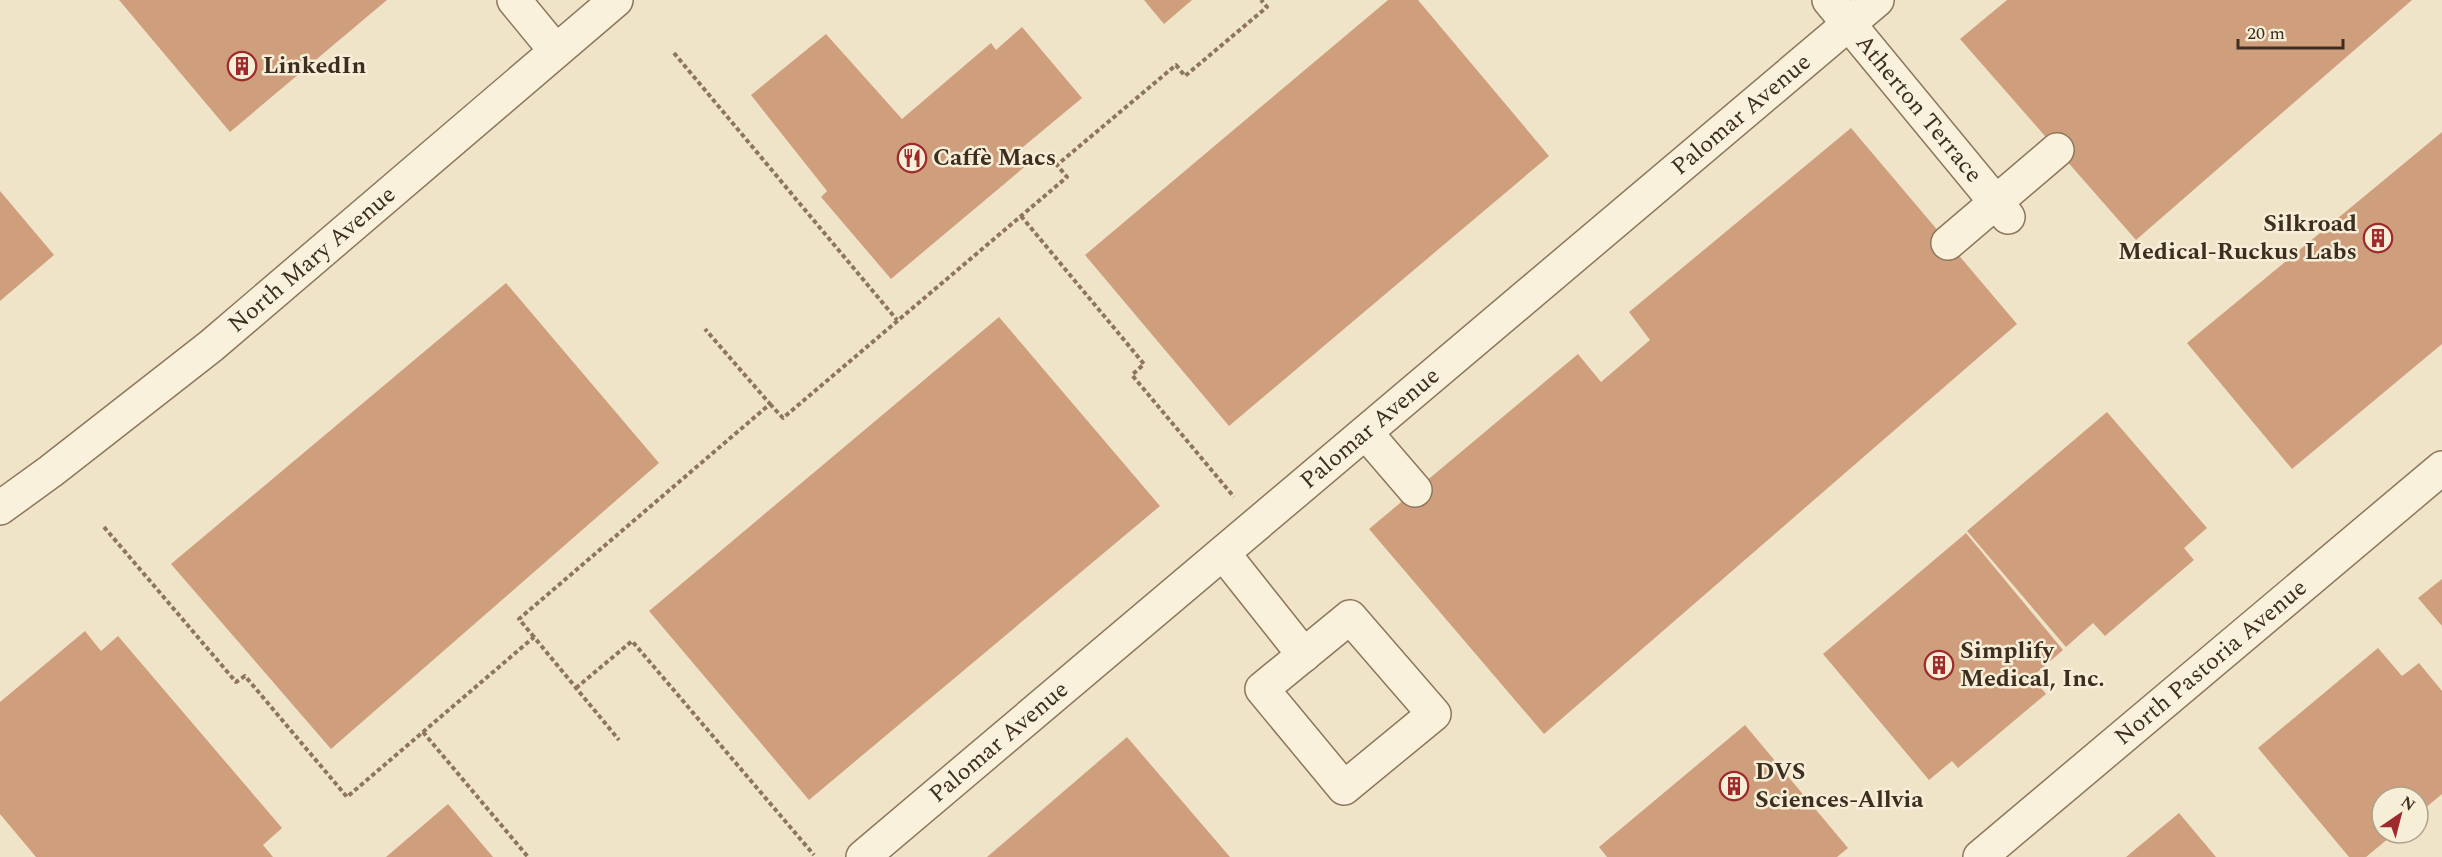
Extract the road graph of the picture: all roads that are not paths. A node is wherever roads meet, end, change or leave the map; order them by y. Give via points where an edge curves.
1 (514, 0) edge
2 (616, 0) edge
3 (1877, 0) edge
4 (1839, 12) edge
5 (555, 50) junction
6 (2057, 150) dead end
7 (2002, 210) junction
8 (1948, 243) dead end
9 (1366, 433) junction
10 (2442, 468) edge
11 (1415, 490) dead end
12 (0, 508) edge
13 (1223, 553) junction
14 (1304, 655) junction
15 (863, 857) edge
16 (1980, 857) edge

1 - 5 street
2 - 5 street, North Mary Avenue
3 - 4 street, Palomar Avenue
4 - 7 street, Atherton Terrace
4 - 9 street, Palomar Avenue
5 - 12 street, North Mary Avenue via 211,346
6 - 7 street
7 - 8 street
9 - 11 street
9 - 13 street, Palomar Avenue
10 - 16 street, North Pastoria Avenue
13 - 14 street
13 - 15 street, Palomar Avenue
14 - 14 street via 1350,618 1434,714 1344,788 1262,689

